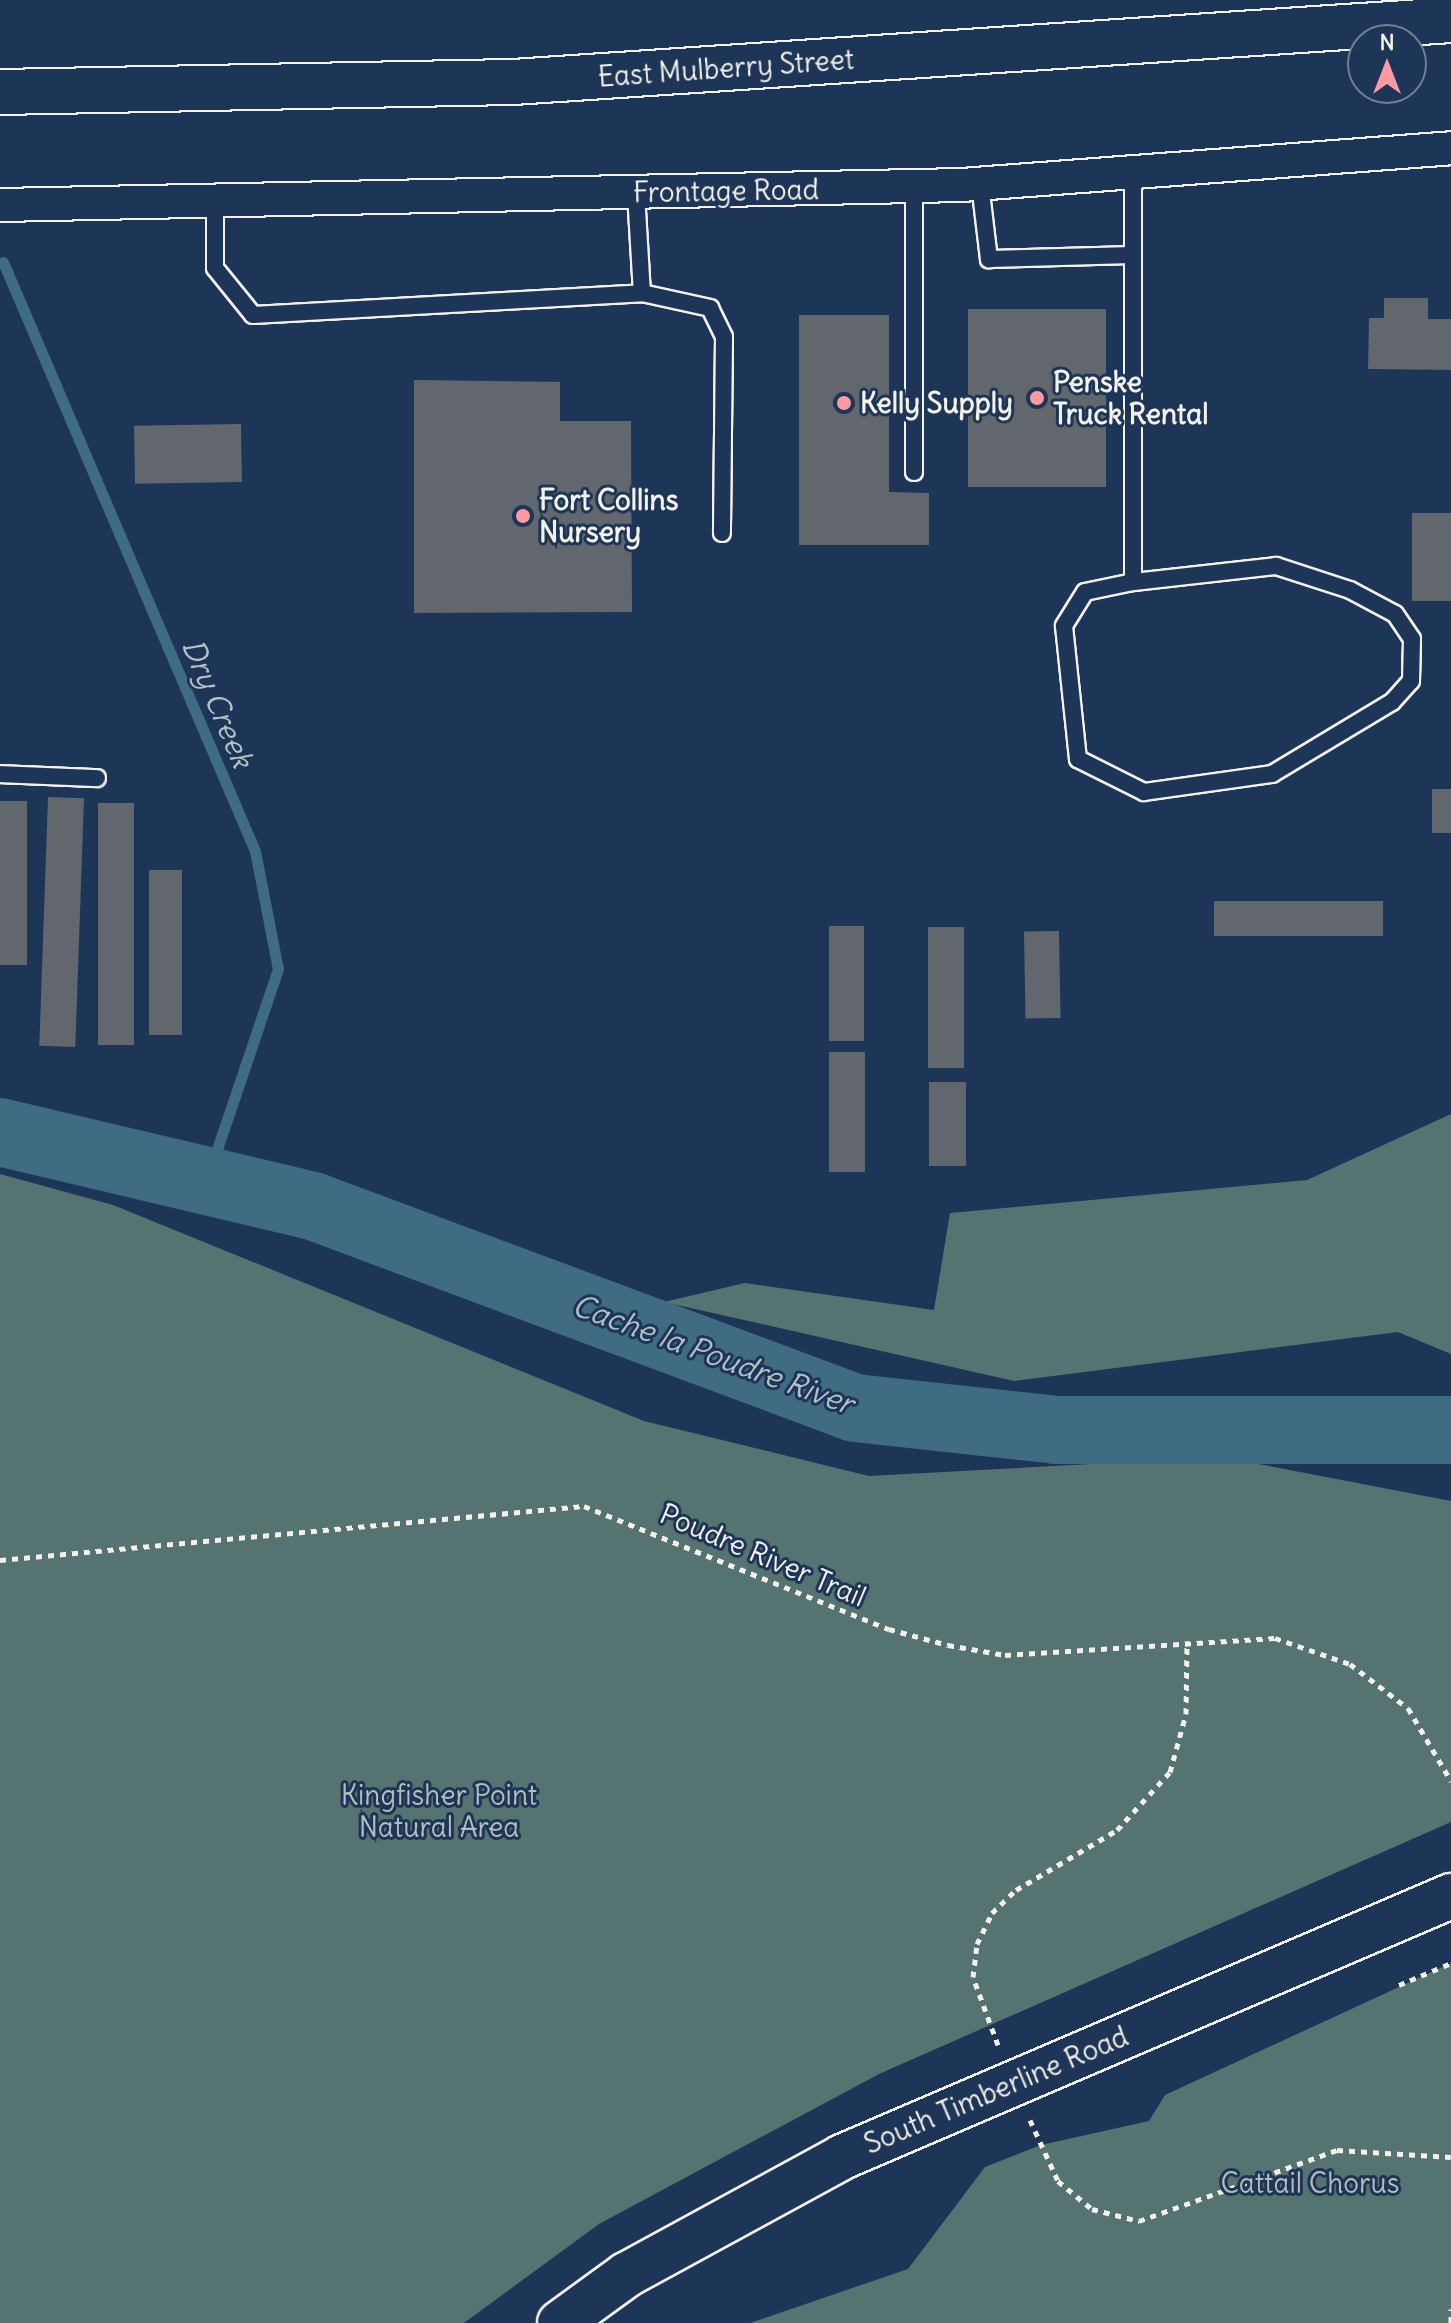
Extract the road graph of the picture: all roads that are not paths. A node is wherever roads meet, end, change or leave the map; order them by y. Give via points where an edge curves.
1 (1451, 20) edge
2 (0, 92) edge
3 (1451, 148) edge
4 (1133, 173) junction
5 (980, 184) junction
6 (914, 186) junction
7 (636, 193) junction
8 (215, 201) junction
9 (0, 205) edge
10 (1133, 255) junction
11 (642, 293) junction
12 (914, 472) dead end
13 (722, 533) dead end
14 (1133, 582) junction
15 (0, 774) edge
16 (97, 778) dead end
17 (1451, 1896) edge
18 (560, 2323) edge

1 - 2 main road, East Mulberry Street via 513,82
3 - 4 street, Frontage Road
4 - 5 street, Frontage Road
4 - 10 lane
5 - 6 street, Frontage Road
5 - 10 lane via 989,259
6 - 7 street, Frontage Road
6 - 12 lane
7 - 8 street, Frontage Road
7 - 11 lane
8 - 9 street, Frontage Road
8 - 11 lane via 215,268 253,315
10 - 14 lane
11 - 13 lane via 710,308 724,337
14 - 14 lane via 1085,592 1064,626 1078,759 1144,792 1272,774 1392,702 1411,681 1412,639 1395,614 1350,590 1276,566
15 - 16 lane
17 - 18 main road, South Timberline Road via 842,2157 626,2275

